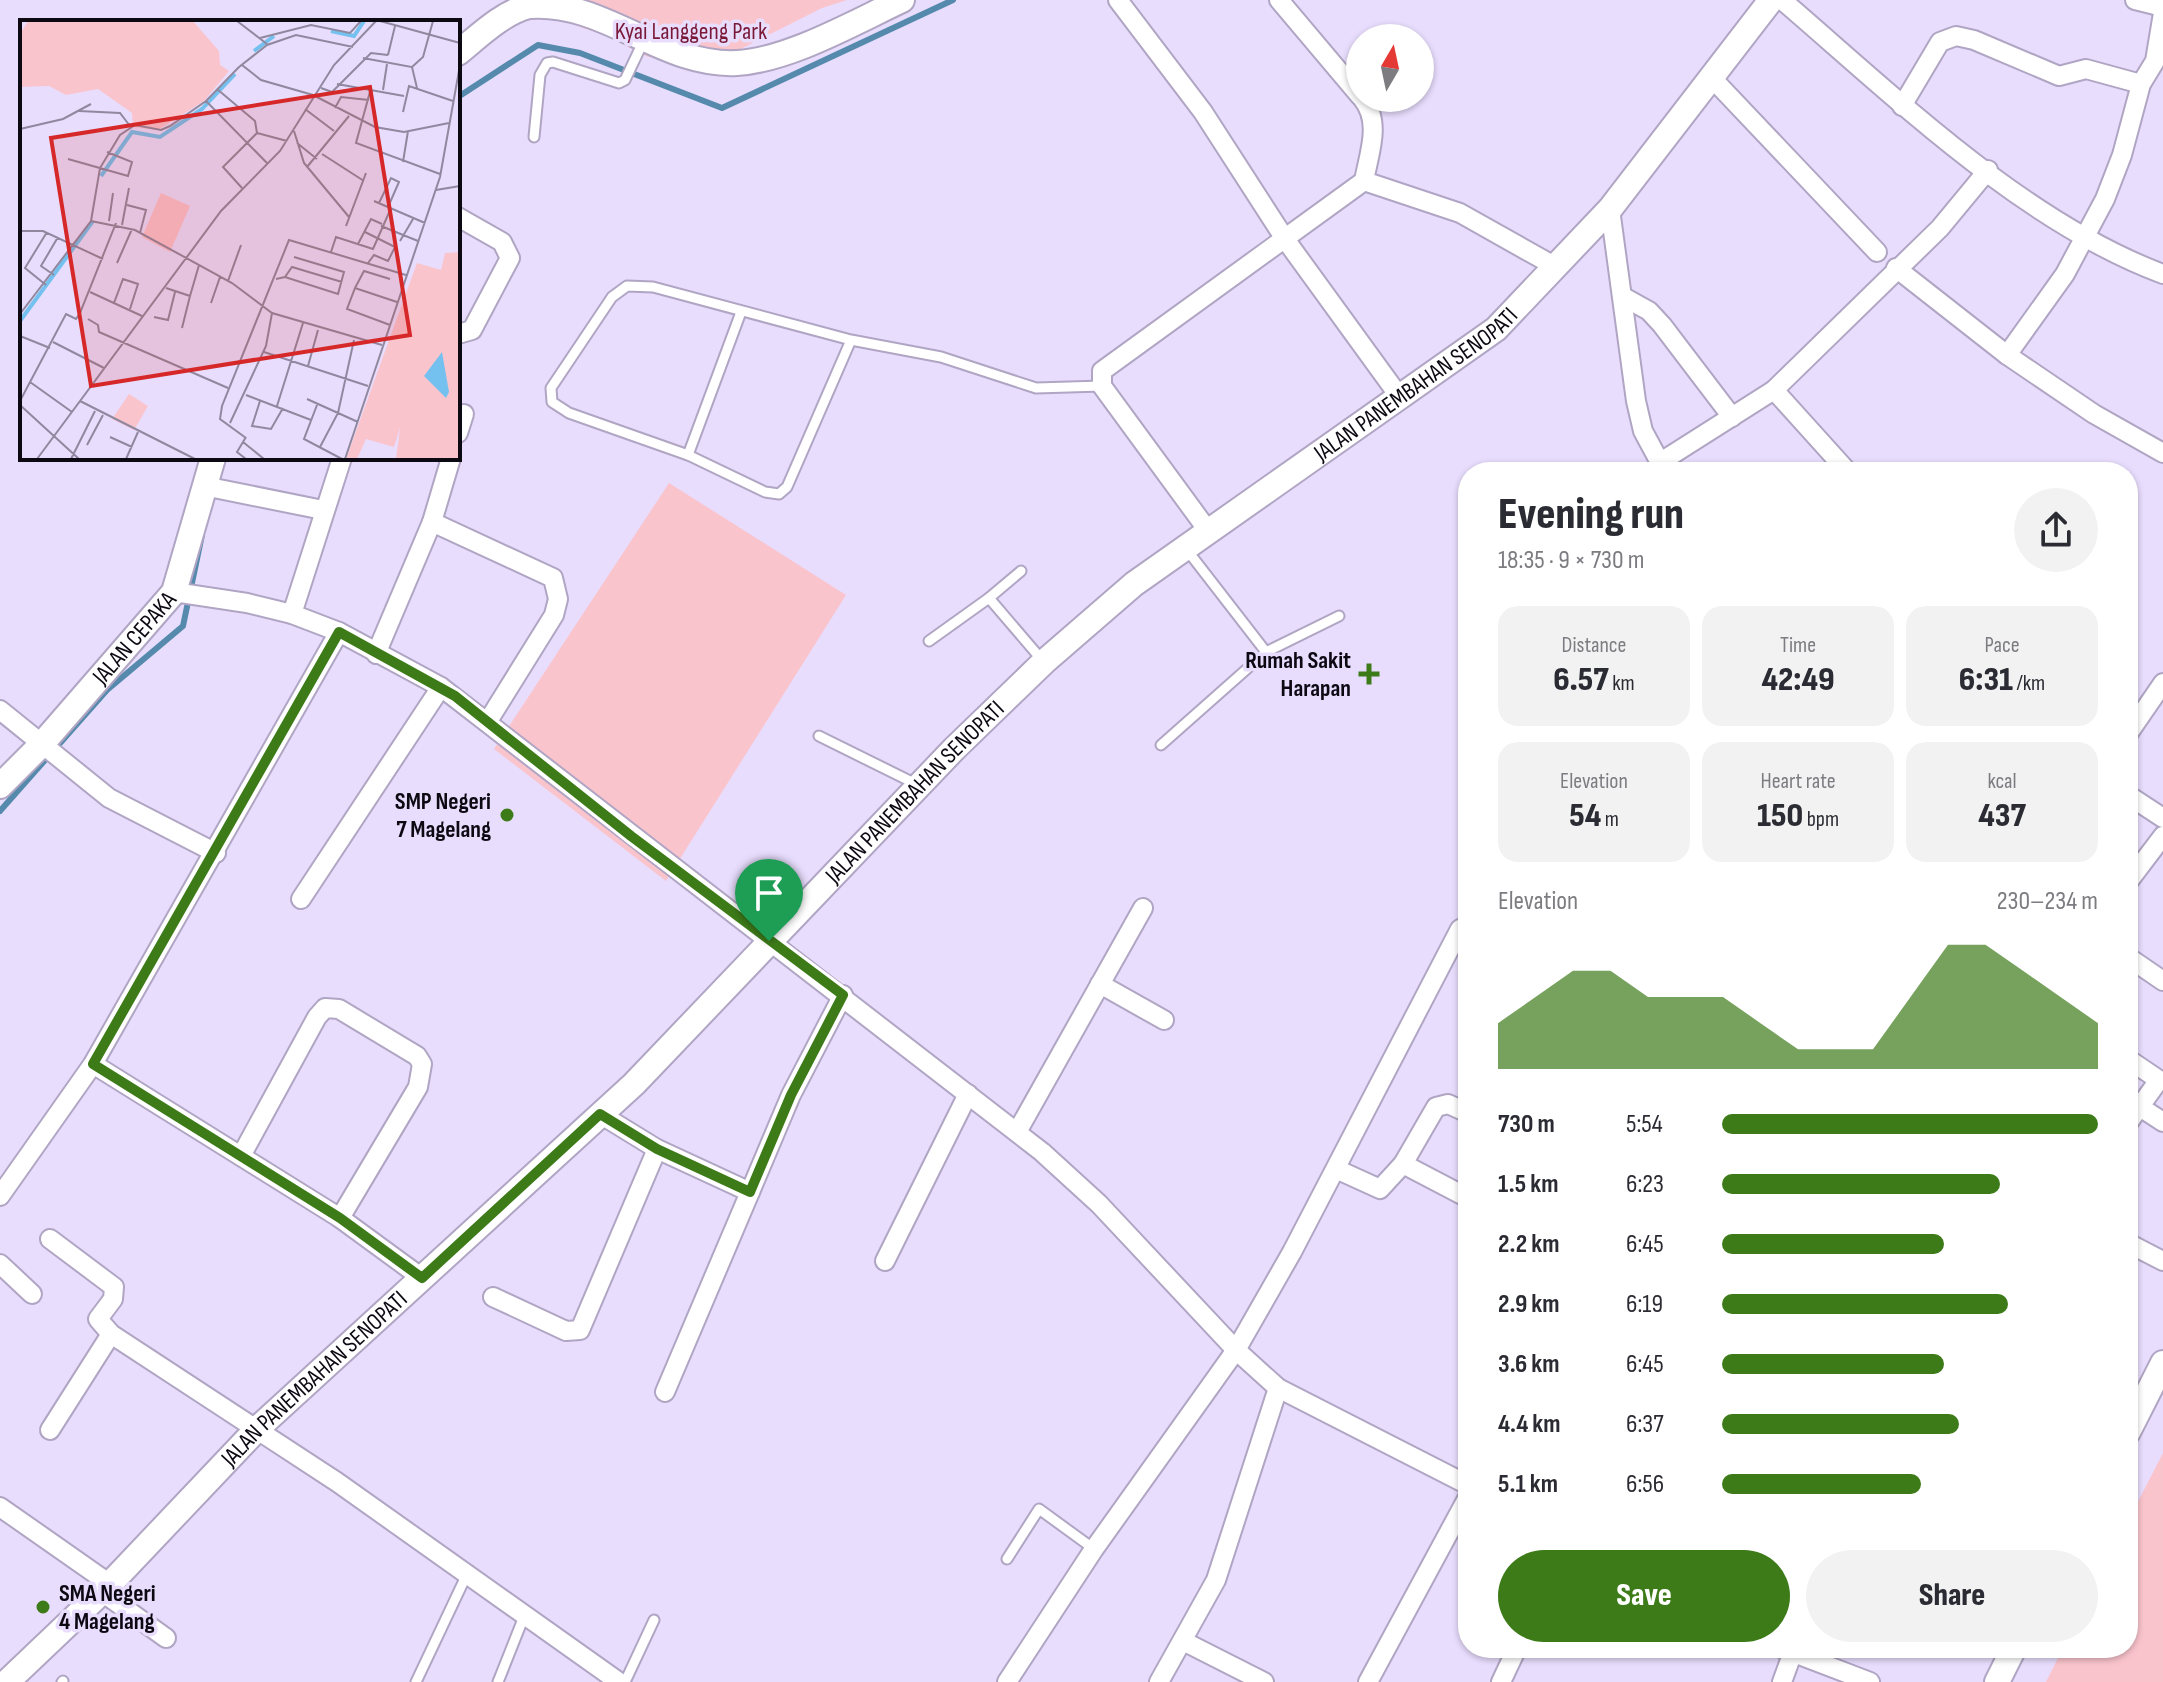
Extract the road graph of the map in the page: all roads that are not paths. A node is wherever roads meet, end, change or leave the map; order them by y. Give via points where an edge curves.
1 (902, 0) edge
2 (1118, 0) edge
3 (1279, 0) edge
4 (1771, 0) edge
5 (1782, 0) edge
6 (2135, 0) edge
7 (529, 3) edge
8 (2163, 10) edge
9 (645, 37) junction
10 (460, 51) edge
11 (1711, 77) junction
12 (1346, 79) edge
13 (2141, 84) junction
14 (1902, 106) junction
15 (1372, 112) edge
16 (534, 137) dead end
17 (1988, 170) junction
18 (1364, 181) junction
19 (1610, 209) junction
20 (460, 218) edge
21 (2084, 235) junction
22 (1285, 239) junction
23 (1877, 252) dead end
24 (1556, 267) junction
25 (1896, 268) junction
26 (2163, 274) edge
27 (1622, 296) junction
28 (741, 312) junction
29 (460, 334) edge
30 (851, 340) junction
31 (2007, 355) junction
32 (1102, 386) junction
33 (1774, 390) junction
34 (1399, 396) junction
35 (464, 414) dead end
36 (1732, 417) junction
37 (460, 427) edge
38 (2163, 453) edge
39 (688, 455) junction
40 (212, 460) edge
41 (341, 460) edge
42 (450, 460) edge
43 (1659, 462) edge
44 (1669, 462) edge
45 (1839, 462) edge
46 (204, 486) junction
47 (323, 510) junction
48 (432, 522) junction
49 (1209, 532) junction
50 (1186, 548) junction
51 (1021, 571) dead end
52 (174, 592) junction
53 (989, 598) junction
54 (292, 614) junction
55 (1339, 616) dead end
56 (339, 632) junction
57 (929, 641) dead end
58 (1266, 652) junction
59 (376, 654) junction
60 (1044, 662) junction
61 (2163, 683) edge
62 (441, 687) junction
63 (0, 710) edge
64 (2138, 719) edge
65 (488, 721) junction
66 (819, 736) dead end
67 (42, 744) junction
68 (1161, 745) dead end
69 (919, 785) junction
70 (0, 786) edge
71 (2163, 794) edge
72 (2138, 801) edge
73 (2158, 814) edge
74 (2163, 836) edge
75 (216, 853) junction
76 (2138, 869) edge
77 (301, 899) dead end
78 (1143, 908) dead end
79 (1458, 933) edge
80 (769, 941) junction
81 (2138, 964) edge
82 (2163, 981) edge
83 (1100, 984) junction
84 (843, 995) junction
85 (1164, 1020) dead end
86 (93, 1064) junction
87 (2138, 1066) edge
88 (968, 1094) junction
89 (2140, 1107) junction
90 (1458, 1108) edge
91 (2138, 1110) edge
92 (600, 1114) junction
93 (2163, 1122) edge
94 (1017, 1132) junction
95 (657, 1149) junction
96 (241, 1156) junction
97 (1403, 1164) junction
98 (1336, 1169) junction
99 (750, 1192) junction
100 (1458, 1193) edge
101 (0, 1196) edge
102 (340, 1218) junction
103 (50, 1239) dead end
104 (2138, 1248) edge
105 (885, 1261) dead end
106 (2163, 1261) edge
107 (0, 1264) edge
108 (422, 1278) junction
109 (32, 1294) dead end
110 (493, 1297) dead end
111 (111, 1334) junction
112 (1236, 1350) junction
113 (2163, 1363) edge
114 (1278, 1388) junction
115 (665, 1392) dead end
116 (2138, 1412) edge
117 (258, 1428) junction
118 (50, 1430) dead end
119 (1458, 1480) edge
120 (0, 1507) edge
121 (1458, 1516) edge
122 (1094, 1549) junction
123 (1007, 1559) dead end
124 (468, 1572) junction
125 (106, 1588) junction
126 (525, 1614) junction
127 (654, 1620) dead end
128 (166, 1638) dead end
129 (1183, 1641) junction
130 (1512, 1658) edge
131 (1786, 1658) edge
132 (1808, 1658) edge
133 (2009, 1658) edge
134 (7, 1682) edge
135 (416, 1682) edge
136 (498, 1682) edge
137 (622, 1682) edge
138 (1007, 1682) edge
139 (1159, 1682) edge
140 (1264, 1682) edge
141 (1368, 1682) edge
142 (1501, 1682) edge
143 (1782, 1682) edge
144 (1870, 1682) edge
145 (1997, 1682) edge

1 - 9 main road via 798,45 736,63 674,52
2 - 22 street via 1203,112
3 - 12 street
4 - 11 main road, JALAN PANEMBAHAN SENOPATI
5 - 14 street
6 - 8 street
7 - 9 main road via 589,10
7 - 10 main road
8 - 13 street via 2155,61
9 - 16 lane via 619,83 547,63 540,75
11 - 19 main road, JALAN PANEMBAHAN SENOPATI
11 - 23 street
13 - 14 street via 2086,69 2059,76 1956,36 1940,42
13 - 21 street via 2122,155
14 - 17 street
15 - 18 street
17 - 21 street
17 - 25 street via 1962,205
18 - 22 street
18 - 24 street via 1460,213
19 - 24 main road, JALAN PANEMBAHAN SENOPATI
19 - 27 street
20 - 29 street via 502,242 510,258 472,330
21 - 26 street
21 - 31 street via 2065,274
22 - 32 street via 1106,368
22 - 34 street
24 - 34 main road, JALAN PANEMBAHAN SENOPATI via 1496,329
25 - 31 street
25 - 33 street
27 - 36 street via 1662,325
27 - 43 street via 1636,401 1643,431
28 - 30 lane
28 - 39 lane
28 - 39 lane via 653,287 627,286 612,297 551,388 552,402 569,413
30 - 32 lane via 941,357 1036,388
30 - 39 lane via 787,487 779,494
31 - 38 street
32 - 49 street
33 - 36 street
33 - 45 street
34 - 49 main road, JALAN PANEMBAHAN SENOPATI
35 - 37 street
36 - 44 street
40 - 46 main road, JALAN CEPAKA
41 - 47 street
42 - 48 street
46 - 47 street
46 - 52 main road, JALAN CEPAKA
47 - 54 street
48 - 59 street
48 - 65 street via 553,578 558,599 554,615
49 - 50 main road, JALAN PANEMBAHAN SENOPATI
50 - 58 lane
50 - 60 main road, JALAN PANEMBAHAN SENOPATI via 1134,584
51 - 53 lane
52 - 54 street
52 - 67 main road, JALAN CEPAKA
53 - 57 lane
53 - 60 lane
54 - 56 street
55 - 58 lane
56 - 59 street
56 - 75 street
58 - 68 lane
59 - 62 street
60 - 69 main road, JALAN PANEMBAHAN SENOPATI
61 - 64 street
62 - 65 street
62 - 77 street
63 - 67 street
65 - 80 street
66 - 69 lane
67 - 70 main road, JALAN CEPAKA
67 - 75 street via 109,798
69 - 80 main road, JALAN PANEMBAHAN SENOPATI
71 - 73 street
72 - 73 street
74 - 76 street
75 - 86 street
78 - 83 street
79 - 98 street
80 - 84 street
80 - 92 main road, JALAN PANEMBAHAN SENOPATI
81 - 82 street
83 - 85 street
83 - 94 street
84 - 88 street
84 - 99 street via 791,1095
86 - 96 street
86 - 101 street
87 - 89 street via 2159,1080
88 - 94 street
88 - 105 street
89 - 91 street
89 - 93 street
90 - 97 street via 1436,1107
92 - 95 street
92 - 108 main road, JALAN PANEMBAHAN SENOPATI
94 - 112 street via 1099,1204
95 - 99 street
95 - 110 street via 580,1330 566,1331
96 - 102 street
96 - 102 street via 325,1008 339,1009 417,1056 422,1064 418,1087
97 - 98 street via 1380,1189
97 - 100 street
98 - 112 street
99 - 115 street
102 - 108 street
103 - 111 street via 114,1287 113,1299 98,1319
104 - 106 street
107 - 109 street
108 - 117 main road, JALAN PANEMBAHAN SENOPATI
111 - 117 street
111 - 118 street
112 - 114 street
112 - 122 street
113 - 116 main road
114 - 119 street
114 - 129 street via 1216,1580
117 - 124 street
117 - 125 main road, JALAN PANEMBAHAN SENOPATI
120 - 125 street
121 - 141 street
122 - 123 lane via 1039,1509
122 - 138 street
124 - 126 street
124 - 135 lane
125 - 128 street
125 - 134 main road, JALAN PANEMBAHAN SENOPATI
126 - 136 lane
126 - 137 street
127 - 137 lane
129 - 139 street
129 - 140 street
130 - 142 street
131 - 143 street
132 - 144 street
133 - 145 main road

